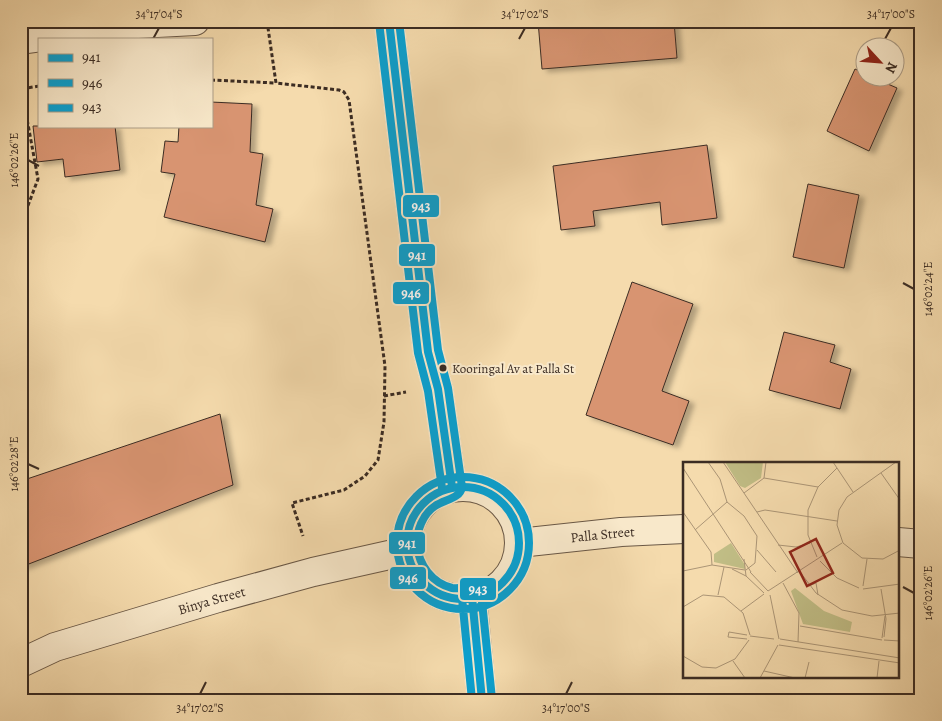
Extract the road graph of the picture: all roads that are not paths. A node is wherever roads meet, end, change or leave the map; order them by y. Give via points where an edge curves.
1 (195, 21) edge
2 (389, 21) edge
3 (21, 40) edge
4 (452, 487) junction
5 (683, 529) edge
6 (900, 542) edge
7 (519, 543) junction
8 (921, 544) edge
9 (407, 551) junction
10 (472, 597) junction
11 (21, 663) edge
12 (482, 700) edge

1 - 3 street via 138,24
2 - 4 street via 428,352 438,389
4 - 7 street via 482,489 497,498 509,510
4 - 9 street via 420,505 407,534
5 - 7 street, Palla Street
6 - 8 street
7 - 10 street via 517,559 499,586
9 - 10 street via 412,568 422,582 436,592 452,598
9 - 11 street, Binya Street via 313,572 209,601 54,647
10 - 12 street

